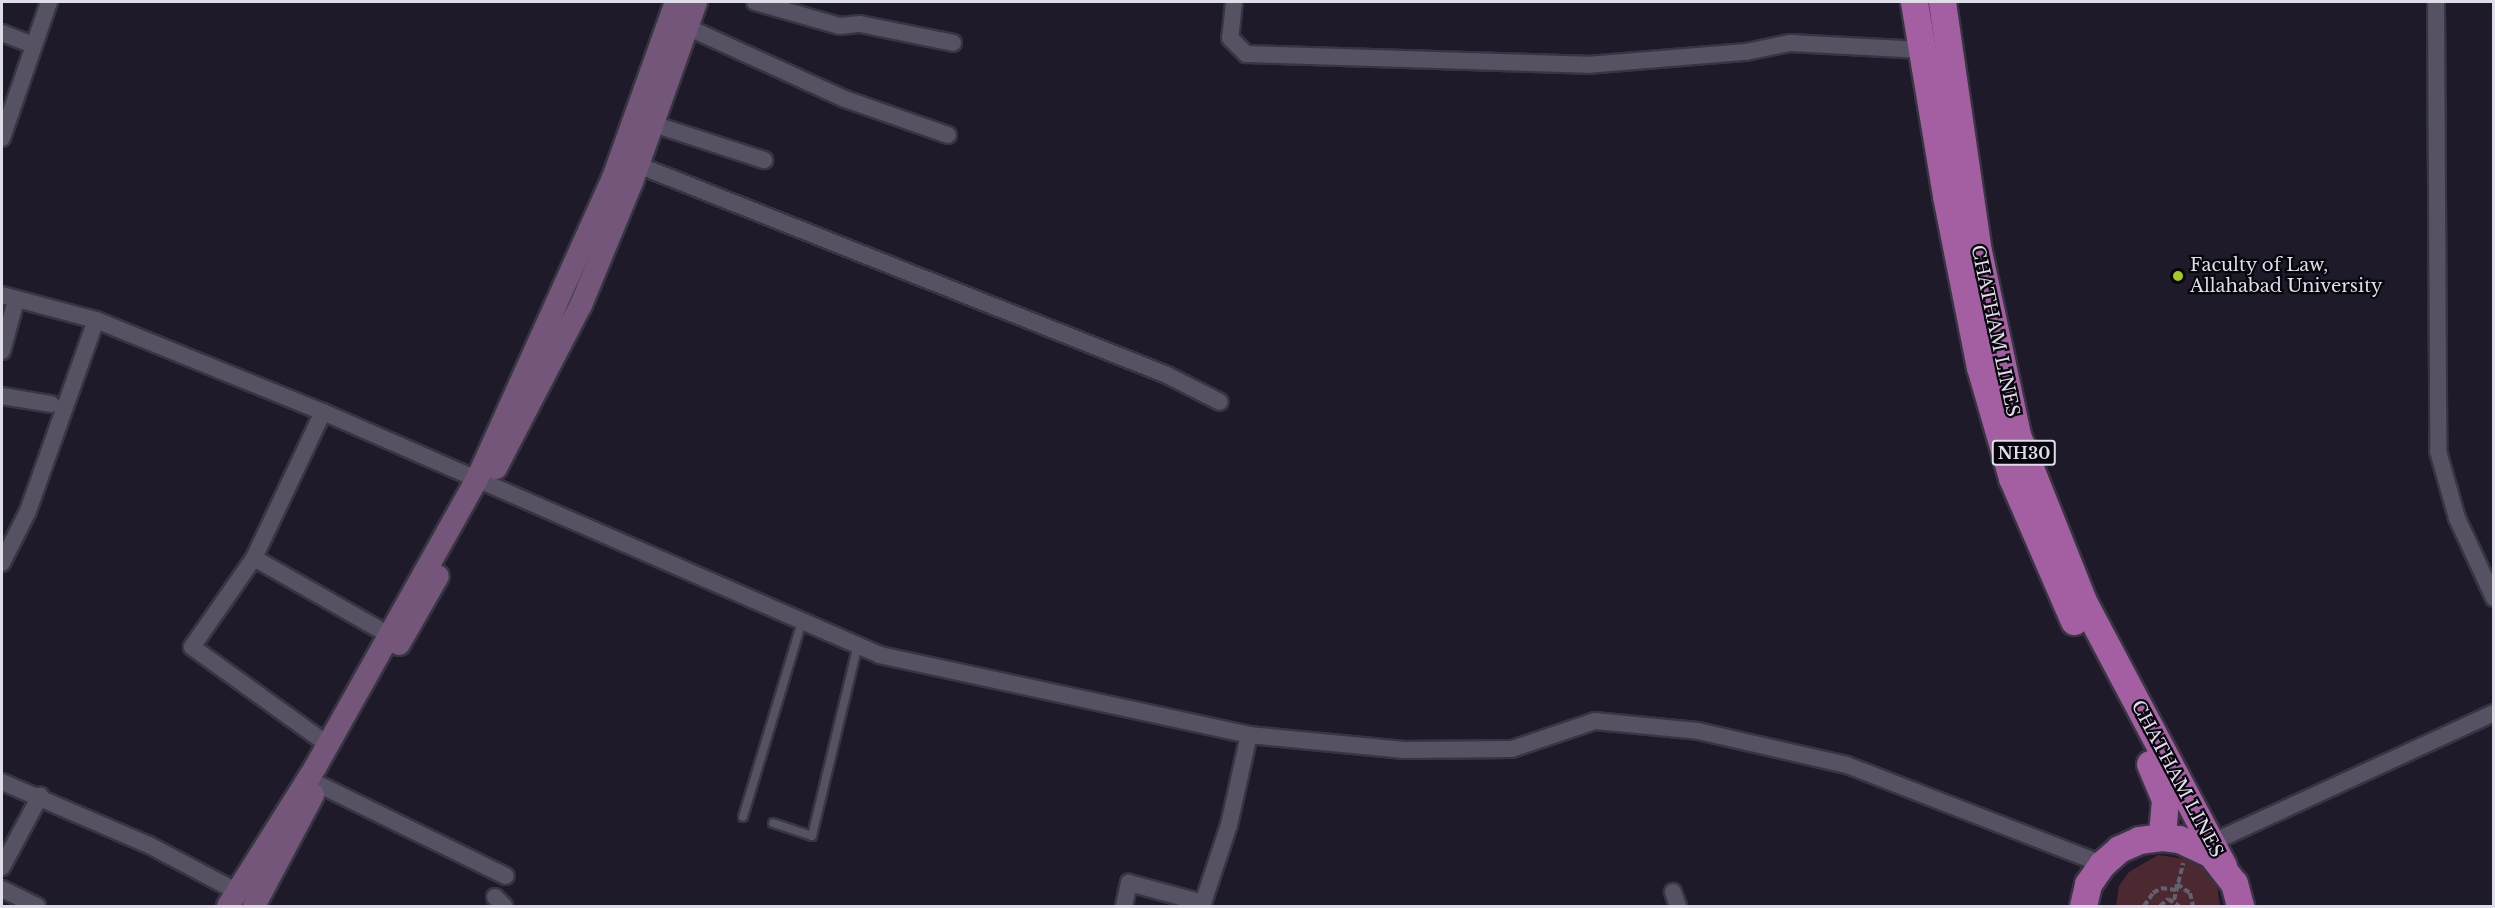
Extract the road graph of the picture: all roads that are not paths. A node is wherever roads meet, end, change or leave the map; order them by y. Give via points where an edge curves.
1 (49, 2) edge
2 (676, 2) edge
3 (696, 2) edge
4 (754, 2) edge
5 (1234, 2) edge
6 (1914, 2) edge
7 (1942, 2) edge
8 (2436, 2) edge
9 (687, 27) junction
10 (2, 33) edge
11 (953, 43) dead end
12 (34, 45) junction
13 (1923, 50) junction
14 (653, 124) junction
15 (3, 129) edge
16 (948, 135) dead end
17 (764, 159) dead end
18 (638, 165) junction
19 (9, 298) edge
20 (96, 320) junction
21 (2, 351) edge
22 (2, 396) edge
23 (1220, 402) dead end
24 (51, 404) dead end
25 (323, 412) junction
26 (482, 482) junction
27 (254, 558) junction
28 (2, 563) edge
29 (2493, 598) edge
30 (802, 622) junction
31 (387, 634) junction
32 (858, 644) junction
33 (2493, 712) edge
34 (1249, 735) junction
35 (327, 744) junction
36 (2, 782) edge
37 (318, 784) junction
38 (40, 796) junction
39 (743, 817) dead end
40 (773, 823) dead end
41 (2162, 837) junction
42 (2211, 843) junction
43 (2102, 864) junction
44 (2223, 866) junction
45 (2, 867) edge
46 (506, 876) dead end
47 (2, 889) edge
48 (232, 898) edge
49 (37, 906) edge
50 (254, 906) edge
51 (1124, 906) edge
52 (2083, 906) edge
53 (2240, 906) edge

1 - 12 street
2 - 26 main road via 613,178
3 - 9 main road
4 - 11 street via 840,26 860,24
5 - 13 street via 1230,38 1246,54 1587,65 1746,52 1790,43
6 - 13 highway, CHATHAM LINES / NH30
7 - 42 highway, CHATHAM LINES / NH30 via 1978,251 2017,435 2084,603
8 - 29 street via 2439,451 2457,518
9 - 14 main road
9 - 16 street via 845,99
10 - 12 street
12 - 15 street
13 - 41 highway, CHATHAM LINES / NH30 via 1946,196 1995,424 2060,594 2161,785 2166,818
14 - 17 street
14 - 18 main road
18 - 23 street via 1167,375
18 - 26 main road via 581,305 520,428
19 - 20 street
19 - 21 street
20 - 25 street
20 - 28 street via 28,511
22 - 24 street
25 - 26 street
25 - 27 street
26 - 30 street
26 - 31 main road
26 - 37 main road via 422,606
27 - 31 street
27 - 35 street via 192,647
30 - 32 street
30 - 39 lane
31 - 35 main road
32 - 34 street via 880,656
32 - 40 lane via 812,836
33 - 42 street
34 - 43 street via 1404,750 1512,749 1595,721 1698,731 1847,765
34 - 51 street via 1229,825 1203,903 1129,883
35 - 48 main road
36 - 38 street
37 - 46 street
37 - 50 main road
38 - 45 street
38 - 48 street
41 - 43 highway, CHATHAM LINES / NH30 via 2139,840 2119,849
41 - 44 highway, CHATHAM LINES / NH30 via 2196,845
42 - 44 highway, CHATHAM LINES / NH30
43 - 52 highway, CHATHAM LINES / NH30 via 2088,884
44 - 53 highway, CHATHAM LINES / NH30 via 2234,883
47 - 49 street

